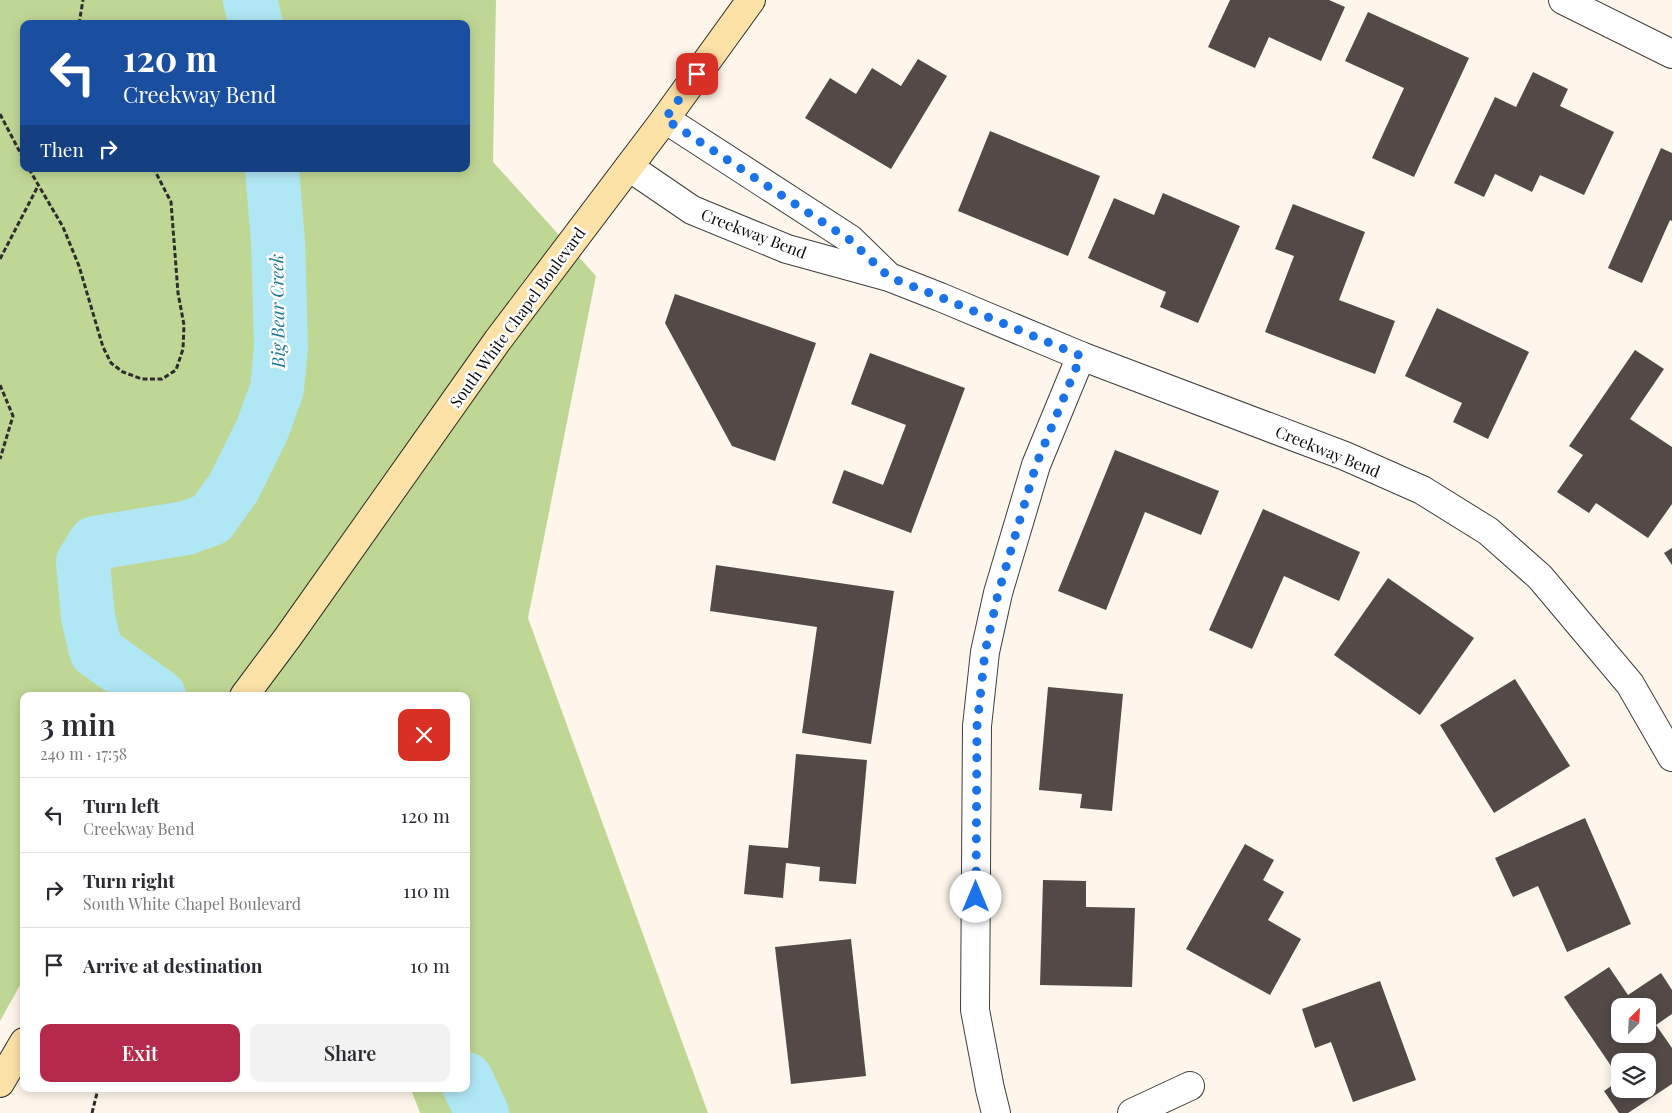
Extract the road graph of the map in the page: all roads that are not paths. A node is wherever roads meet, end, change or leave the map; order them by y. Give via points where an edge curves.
1 (751, 0) edge
2 (1563, 0) edge
3 (1672, 54) edge
4 (665, 119) junction
5 (629, 167) junction
6 (889, 277) junction
7 (1081, 356) junction
8 (247, 692) edge
9 (1672, 757) edge
10 (20, 1049) edge
11 (0, 1083) edge
12 (1190, 1086) dead end
13 (996, 1113) edge
14 (1132, 1113) edge

1 - 4 main road, South White Chapel Boulevard
2 - 3 street
4 - 5 main road, South White Chapel Boulevard
4 - 6 street, Creekway Bend via 850,240
5 - 6 street, Creekway Bend via 692,210 787,249
5 - 8 main road, South White Chapel Boulevard via 498,340
6 - 7 street, Creekway Bend
7 - 9 street, Creekway Bend via 1346,456 1422,490 1488,531 1540,577 1630,684
7 - 13 street via 1036,465 998,594 985,652 978,717 975,1010
10 - 11 main road
12 - 14 street

